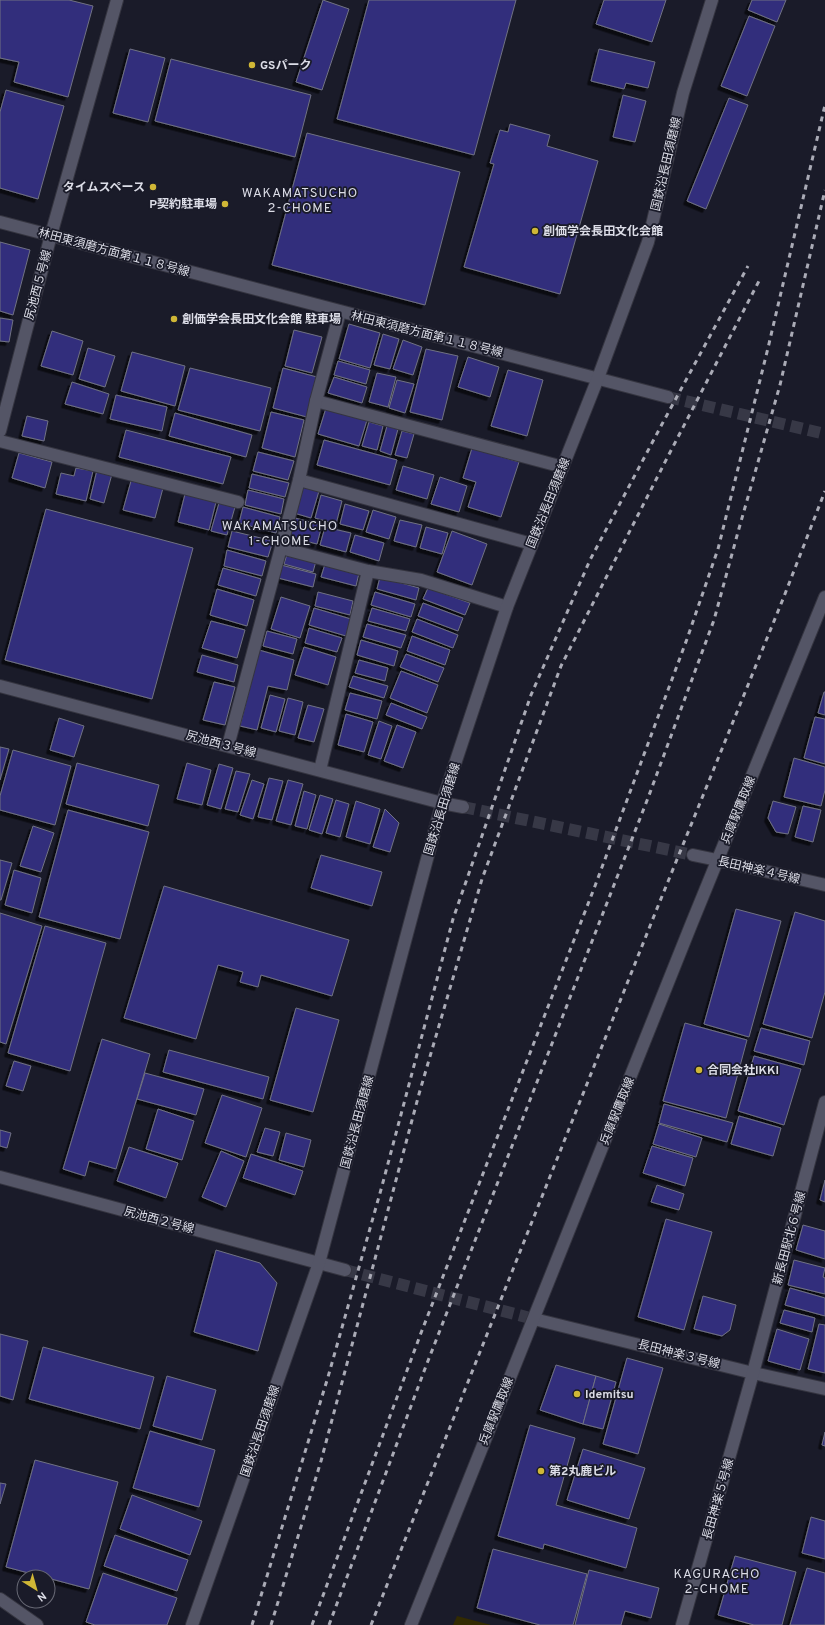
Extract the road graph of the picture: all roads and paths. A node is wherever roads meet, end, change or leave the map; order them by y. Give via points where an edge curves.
1 (117, 0) edge
2 (712, 0) edge
3 (0, 222) edge
4 (51, 235) junction
5 (340, 312) junction
6 (598, 378) junction
7 (668, 397) tunnel mouth
8 (316, 401) junction
9 (0, 431) edge
10 (0, 441) edge
11 (563, 467) junction
12 (299, 480) junction
13 (238, 502) dead end
14 (532, 544) junction
15 (281, 548) junction
16 (368, 571) junction
17 (825, 597) edge
18 (507, 607) junction
19 (0, 686) edge
20 (228, 746) junction
21 (320, 770) junction
22 (442, 803) junction
23 (463, 807) tunnel mouth
24 (693, 855) tunnel mouth
25 (717, 860) junction
26 (825, 885) edge
27 (825, 1102) edge
28 (0, 1177) edge
29 (319, 1264) junction
30 (345, 1270) tunnel mouth
31 (534, 1318) junction
32 (753, 1373) junction
33 (825, 1389) edge
34 (0, 1599) edge
35 (37, 1625) edge
36 (192, 1625) edge
37 (411, 1625) edge
38 (682, 1625) edge

1 - 4 street, 尻池西５号線
2 - 6 street, 国鉄沿長田須磨線 via 683,93 648,242
3 - 4 street, 林田東須磨方面第１１８号線
4 - 5 street, 林田東須磨方面第１１８号線
4 - 9 street, 尻池西５号線
5 - 6 street, 林田東須磨方面第１１８号線
5 - 8 street
6 - 7 street, 林田東須磨方面第１１８号線
6 - 11 street, 国鉄沿長田須磨線
8 - 11 street
8 - 12 street
10 - 13 street
11 - 14 street, 国鉄沿長田須磨線
12 - 14 street
12 - 15 street
14 - 18 street, 国鉄沿長田須磨線
15 - 16 street
15 - 20 street
16 - 18 street via 421,580
16 - 21 street
17 - 25 street, 兵庫駅鷹取線
18 - 22 street, 国鉄沿長田須磨線
19 - 20 street, 尻池西３号線
20 - 21 street, 尻池西３号線
21 - 22 street, 尻池西３号線
22 - 23 street
22 - 29 street, 国鉄沿長田須磨線
24 - 25 street, 長田神楽４号線
25 - 26 street, 長田神楽４号線
25 - 31 street, 兵庫駅鷹取線
27 - 32 street, 新長田駅北６号線
28 - 29 street, 尻池西２号線
29 - 30 street
29 - 36 street, 国鉄沿長田須磨線
31 - 32 street, 長田神楽３号線
31 - 37 street, 兵庫駅鷹取線
32 - 33 street, 長田神楽３号線
32 - 38 street, 長田神楽５号線
34 - 35 street

